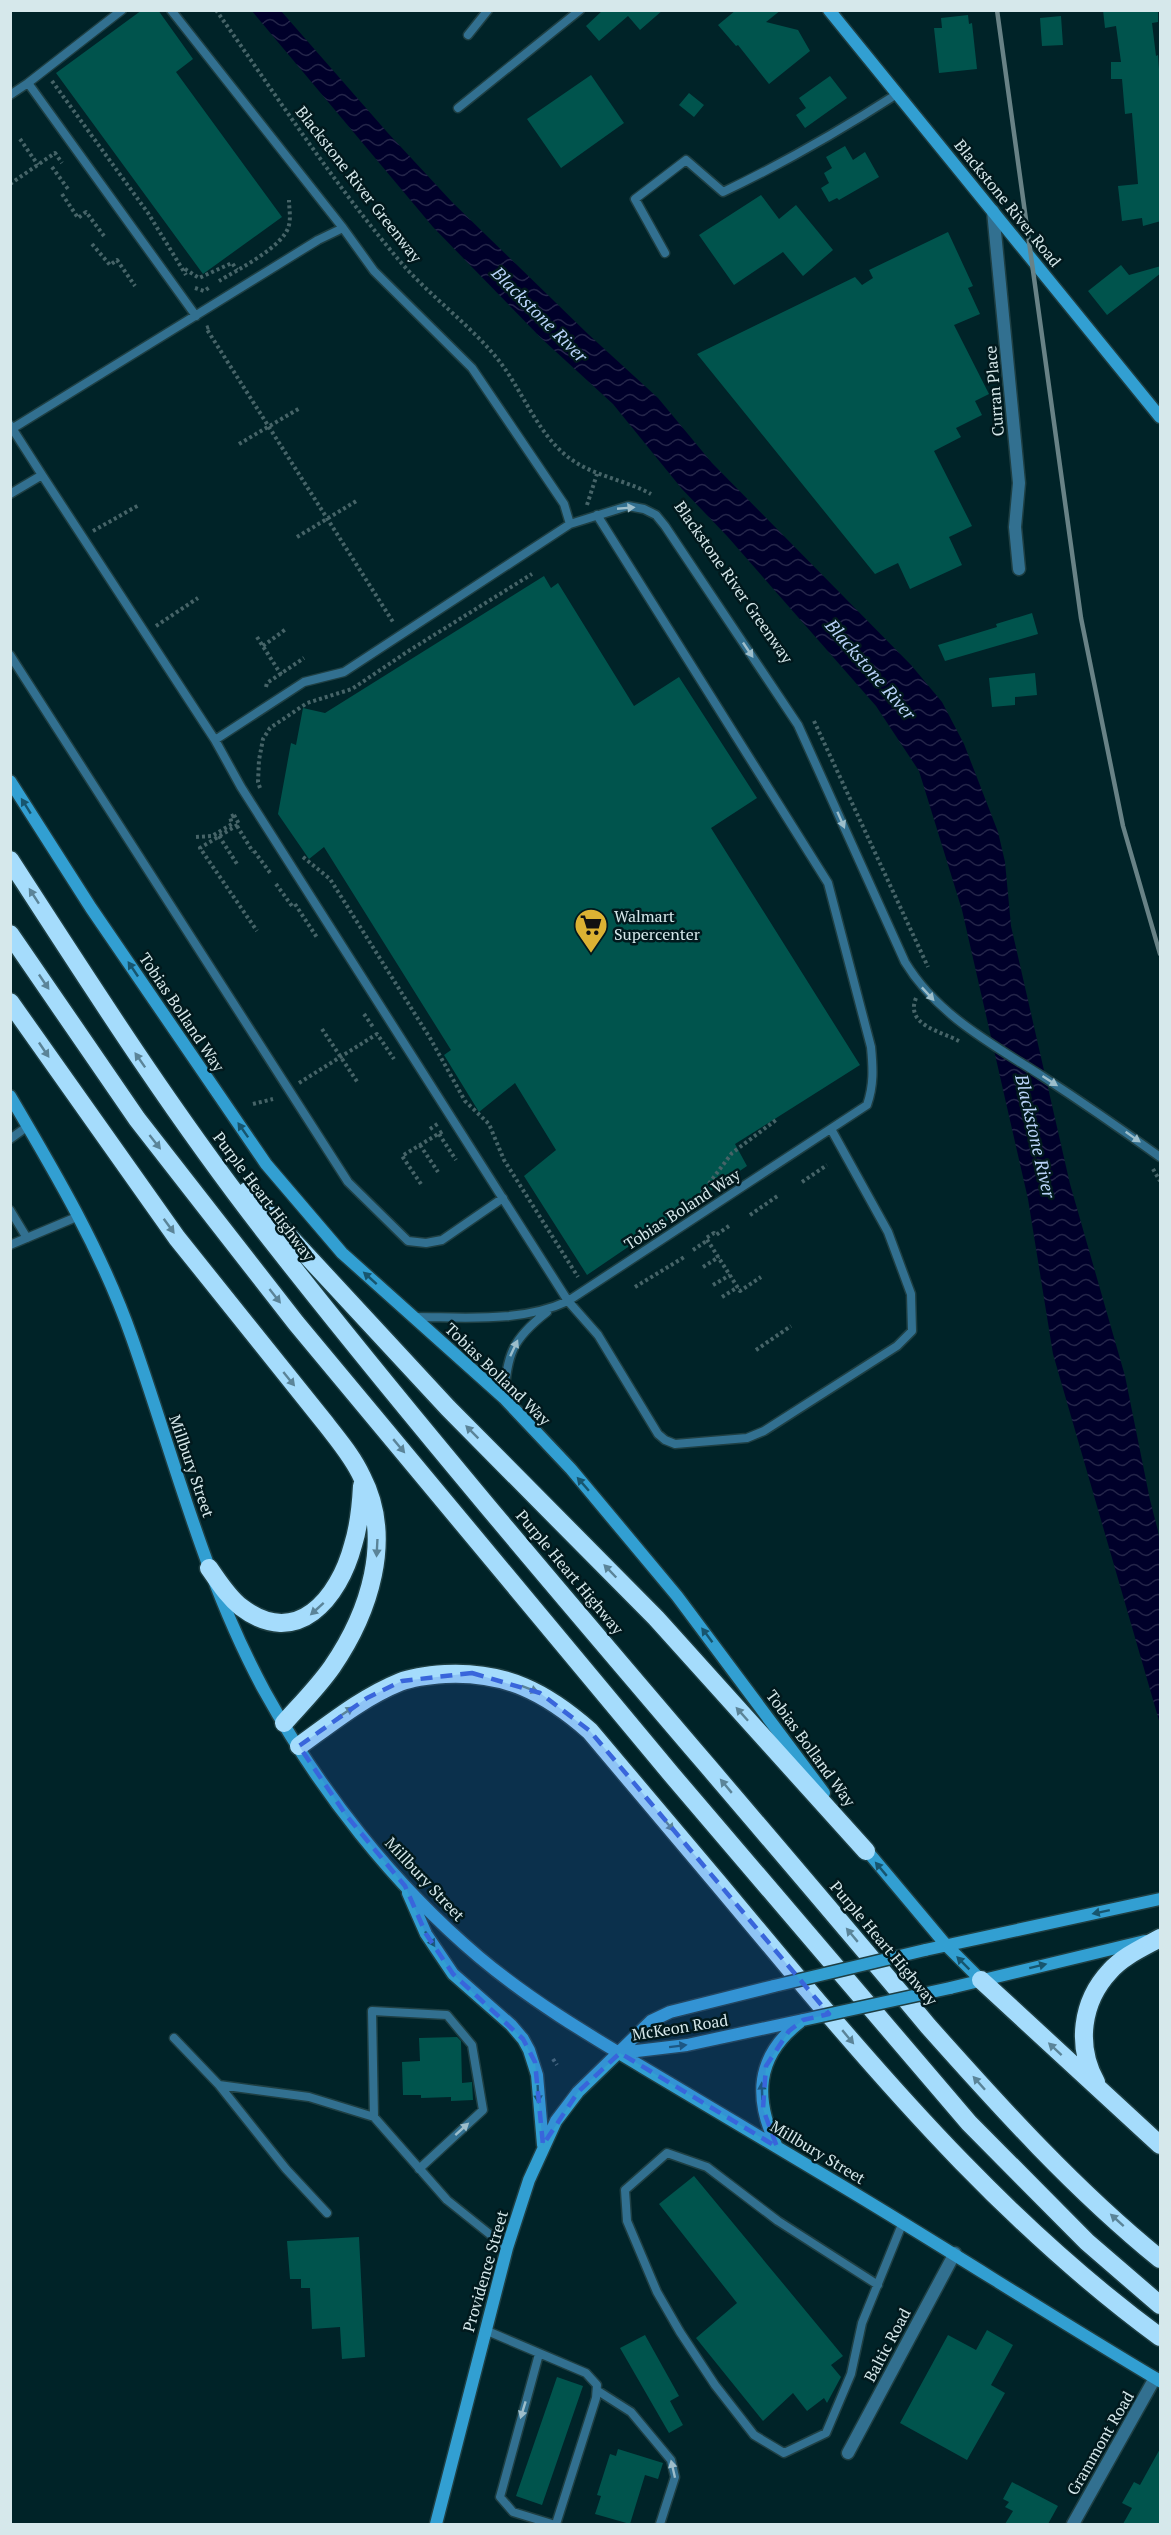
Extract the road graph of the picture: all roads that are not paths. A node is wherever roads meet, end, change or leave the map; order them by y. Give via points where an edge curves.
1 (122, 10) edge
2 (171, 10) edge
3 (488, 10) edge
4 (580, 10) edge
5 (829, 10) edge
6 (468, 35) dead end
7 (28, 83) junction
8 (10, 94) edge
9 (897, 94) junction
10 (458, 108) dead end
11 (993, 211) junction
12 (343, 228) junction
13 (665, 253) dead end
14 (196, 316) junction
15 (1161, 417) edge
16 (11, 428) edge
17 (42, 475) junction
18 (10, 494) edge
19 (597, 515) junction
20 (570, 524) junction
21 (1019, 569) dead end
22 (10, 655) edge
23 (215, 740) junction
24 (10, 781) edge
25 (10, 860) edge
26 (10, 934) edge
27 (10, 1002) edge
28 (10, 1096) edge
29 (186, 1125) junction
30 (28, 1126) junction
31 (831, 1129) junction
32 (10, 1139) edge
33 (1161, 1157) edge
34 (503, 1198) junction
35 (10, 1210) edge
36 (79, 1216) junction
37 (27, 1238) junction
38 (10, 1245) edge
39 (568, 1301) junction
40 (548, 1310) junction
41 (413, 1317) junction
42 (504, 1398) junction
43 (363, 1478) junction
44 (209, 1568) junction
45 (284, 1723) junction
46 (299, 1746) junction
47 (866, 1851) junction
48 (405, 1887) junction
49 (1160, 1899) edge
50 (1161, 1938) edge
51 (946, 1945) junction
52 (981, 1980) junction
53 (803, 2020) junction
54 (174, 2038) dead end
55 (620, 2053) junction
56 (219, 2085) junction
57 (1102, 2092) junction
58 (374, 2117) junction
59 (543, 2145) junction
60 (1161, 2145) edge
61 (777, 2147) junction
62 (419, 2169) junction
63 (327, 2213) dead end
64 (903, 2222) junction
65 (507, 2248) junction
66 (955, 2253) junction
67 (1161, 2259) edge
68 (878, 2285) junction
69 (1161, 2305) edge
70 (486, 2330) junction
71 (1161, 2337) edge
72 (539, 2354) junction
73 (1158, 2379) edge
74 (598, 2391) junction
75 (848, 2453) dead end
76 (436, 2524) edge
77 (554, 2524) edge
78 (660, 2524) edge
79 (1073, 2524) edge

1 - 7 lane
2 - 12 lane
3 - 6 lane
4 - 10 lane
5 - 9 main road, Blackstone River Road
7 - 8 lane
7 - 14 lane
9 - 11 main road, Blackstone River Road
9 - 13 lane via 782,164 723,192 686,160 634,200
11 - 15 main road, Blackstone River Road
11 - 21 street, Curran Place via 1019,483
12 - 14 lane
12 - 20 lane via 374,271 472,368 564,504
14 - 16 lane
16 - 17 lane
17 - 18 lane
17 - 23 lane
19 - 20 lane
19 - 31 lane, Tobias Boland Way via 828,883 874,1071 867,1105
19 -> 33 lane via 628,506 644,508 665,526 798,725 905,962 924,989 957,1021
20 - 23 lane via 344,672 304,682
22 - 34 lane via 348,1182 408,1241 426,1243 442,1240
23 - 34 lane via 241,787
41 -> 24 main road, Tobias Bolland Way via 342,1253 266,1164 91,908
29 -> 25 highway, Purple Heart Highway via 119,1031
26 -> 69 highway via 137,1119 296,1323 680,1784 969,2122 1087,2242
27 -> 43 highway via 177,1238 326,1424
28 - 30 main road, Millbury Street
47 -> 29 highway via 656,1618 448,1408
67 -> 29 highway, Purple Heart Highway via 1005,2112 928,2026 471,1485 272,1240
30 - 32 lane
30 - 36 main road, Millbury Street
31 - 39 lane, Tobias Boland Way
31 - 39 lane via 888,1232 911,1294 912,1331 890,1351 764,1431 747,1438 675,1444 658,1434 598,1335
34 - 39 lane
35 - 37 lane
36 - 37 lane
36 - 44 main road, Millbury Street via 131,1335
37 - 38 lane
39 - 40 lane, Tobias Boland Way
40 - 41 lane, Tobias Boland Way via 513,1316
42 -> 40 lane, Tobias Boland Way via 513,1348 525,1329
41 - 42 main road, Tobias Bolland Way
47 -> 42 main road, Tobias Bolland Way via 645,1555
43 -> 44 highway via 347,1565 326,1600 304,1619 275,1623 256,1617 226,1592
43 -> 45 highway via 377,1532 368,1592 343,1651
44 - 45 main road, Millbury Street via 250,1664
45 - 46 main road, Millbury Street
46 - 48 main road, Millbury Street via 346,1815
46 -> 71 highway via 367,1698 402,1681 435,1675 472,1673 506,1680 540,1693 567,1710 590,1731 927,2127 1050,2248
51 -> 47 main road, Tobias Bolland Way
48 - 55 main road, Millbury Street via 508,1980 566,2022
48 -> 59 main road via 426,1934 453,1974 511,2025 530,2050 537,2075
49 -> 51 main road, McKeon Road
52 -> 50 main road, McKeon Road
50 - 57 highway via 1111,1969 1095,1990 1083,2033 1084,2054
52 -> 51 main road, Tobias Bolland Way
51 - 55 main road, McKeon Road, bridge via 670,2012 651,2020
52 - 53 main road, McKeon Road, bridge
57 -> 52 highway
55 -> 53 main road, McKeon Road via 687,2045
61 -> 53 main road via 763,2109 762,2081 780,2041
54 - 56 lane
55 - 59 main road, Providence Street via 578,2092
55 - 61 main road, Millbury Street
56 - 58 lane via 309,2097
56 - 63 lane
57 - 60 highway
58 - 62 lane
62 -> 58 lane via 483,2110 472,2045 447,2015 372,2011
59 - 65 main road, Providence Street
61 - 64 main road, Millbury Street
62 - 65 lane via 447,2200
64 - 66 main road, Millbury Street
64 - 68 lane
65 - 70 main road, Providence Street
66 - 73 main road, Millbury Street
66 - 75 street, Baltic Road
68 - 68 lane via 862,2323 851,2374 826,2433 784,2453 754,2435 680,2332 657,2292 627,2221 625,2190 667,2153 707,2167 778,2221
70 - 72 lane
70 - 76 main road, Providence Street
72 - 74 lane via 586,2373 595,2380
72 -> 77 lane via 500,2497 513,2512
73 - 79 street, Grammont Road
74 - 77 lane
78 -> 74 lane via 674,2483 676,2471 671,2460 631,2412

